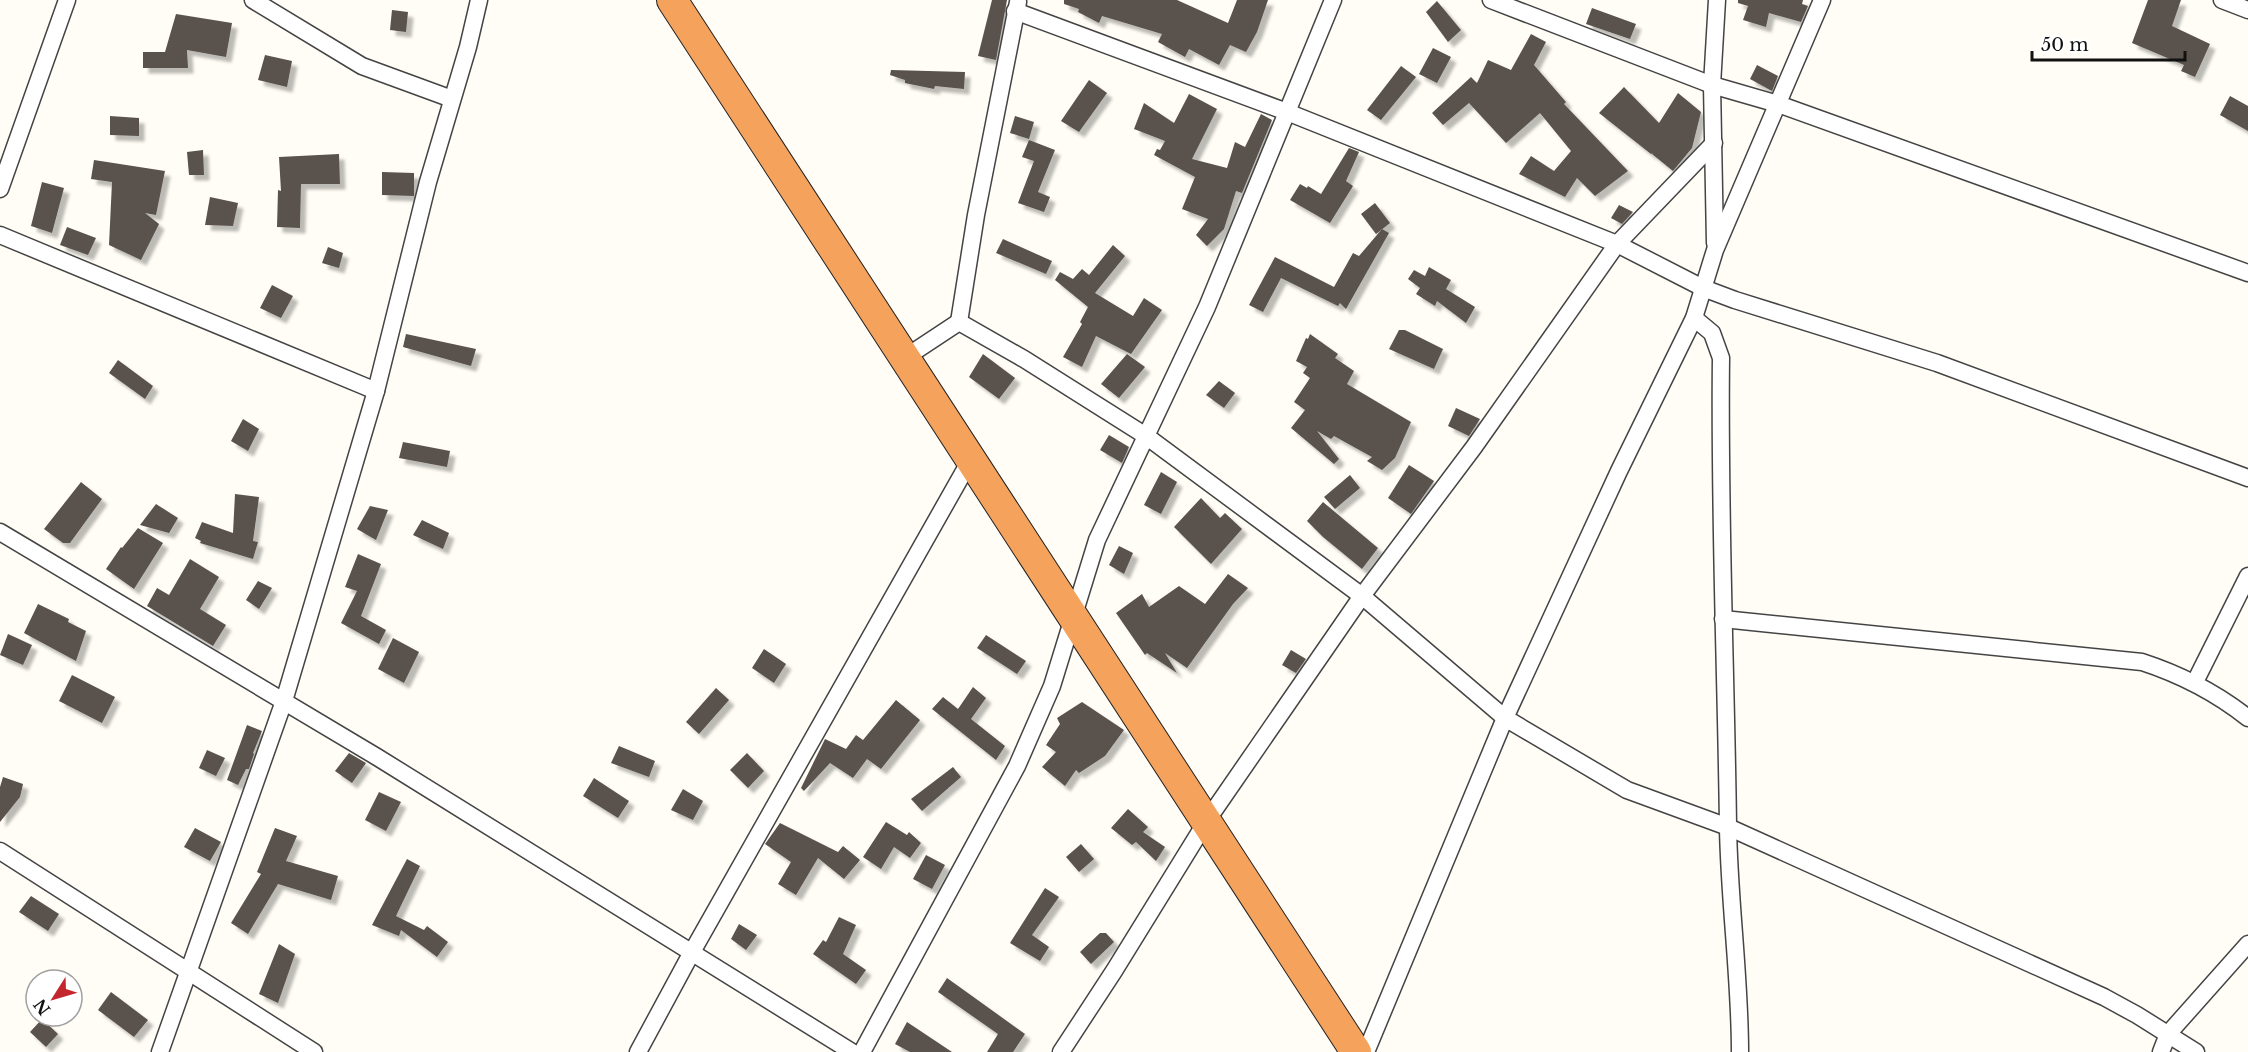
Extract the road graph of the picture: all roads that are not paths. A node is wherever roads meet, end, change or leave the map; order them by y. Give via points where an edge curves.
1 (67, 0) edge
2 (254, 0) edge
3 (479, 0) edge
4 (672, 0) edge
5 (1333, 0) edge
6 (1491, 0) edge
7 (1717, 0) edge
8 (1822, 0) edge
9 (2223, 0) edge
10 (1017, 5) edge
11 (2248, 10) edge
12 (1712, 85) junction
13 (452, 99) junction
14 (1778, 104) junction
15 (1287, 112) junction
16 (1714, 143) junction
17 (0, 189) edge
18 (0, 235) edge
19 (1617, 244) junction
20 (1715, 250) junction
21 (2248, 273) edge
22 (1703, 288) junction
23 (1694, 318) junction
24 (959, 322) junction
25 (903, 358) junction
26 (376, 391) junction
27 (1146, 436) junction
28 (971, 459) junction
29 (2248, 478) edge
30 (0, 532) edge
31 (2248, 576) edge
32 (1362, 596) junction
33 (1075, 617) junction
34 (1723, 619) junction
35 (2195, 682) junction
36 (284, 701) junction
37 (1504, 718) junction
38 (2248, 718) edge
39 (1206, 822) junction
40 (1728, 827) junction
41 (0, 851) edge
42 (2248, 944) edge
43 (692, 952) junction
44 (188, 971) junction
45 (2168, 1035) junction
46 (160, 1052) edge
47 (314, 1052) edge
48 (638, 1052) edge
49 (852, 1052) edge
50 (862, 1052) edge
51 (1061, 1052) edge
52 (1356, 1052) edge
53 (1366, 1052) edge
54 (1740, 1052) edge
55 (2161, 1052) edge
56 (2196, 1052) edge

1 - 17 street
2 - 13 street via 362,66
3 - 13 street
4 - 25 highway
5 - 15 street
6 - 12 street
7 - 12 street
8 - 14 street
9 - 11 street
10 - 15 street
10 - 24 street
12 - 14 street
12 - 16 street
13 - 26 street
14 - 20 street
14 - 21 street
15 - 19 street
15 - 27 street via 1207,307
16 - 19 street
16 - 20 street
18 - 26 street
19 - 22 street
19 - 32 street via 1474,447
20 - 22 street
22 - 23 street
22 - 29 street via 1937,363
23 - 34 street via 1712,333 1721,358
23 - 37 street
24 - 25 street
24 - 27 street
25 - 28 highway
26 - 36 street
27 - 32 street
27 - 33 street via 1097,540
28 - 33 highway
28 - 43 street
30 - 36 street
31 - 35 street
32 - 37 street
32 - 39 street
33 - 39 highway
33 - 50 street via 1052,686 1017,766
34 - 35 street via 2121,659 2142,662
34 - 40 street
35 - 38 street
36 - 43 street
36 - 44 street
37 - 40 street via 1627,790
37 - 53 street
39 - 51 street
39 - 52 highway
40 - 45 street via 2104,997
40 - 54 street
41 - 44 street
42 - 45 street
43 - 48 street
43 - 49 street
44 - 46 street
44 - 47 street
45 - 55 street
45 - 56 street

